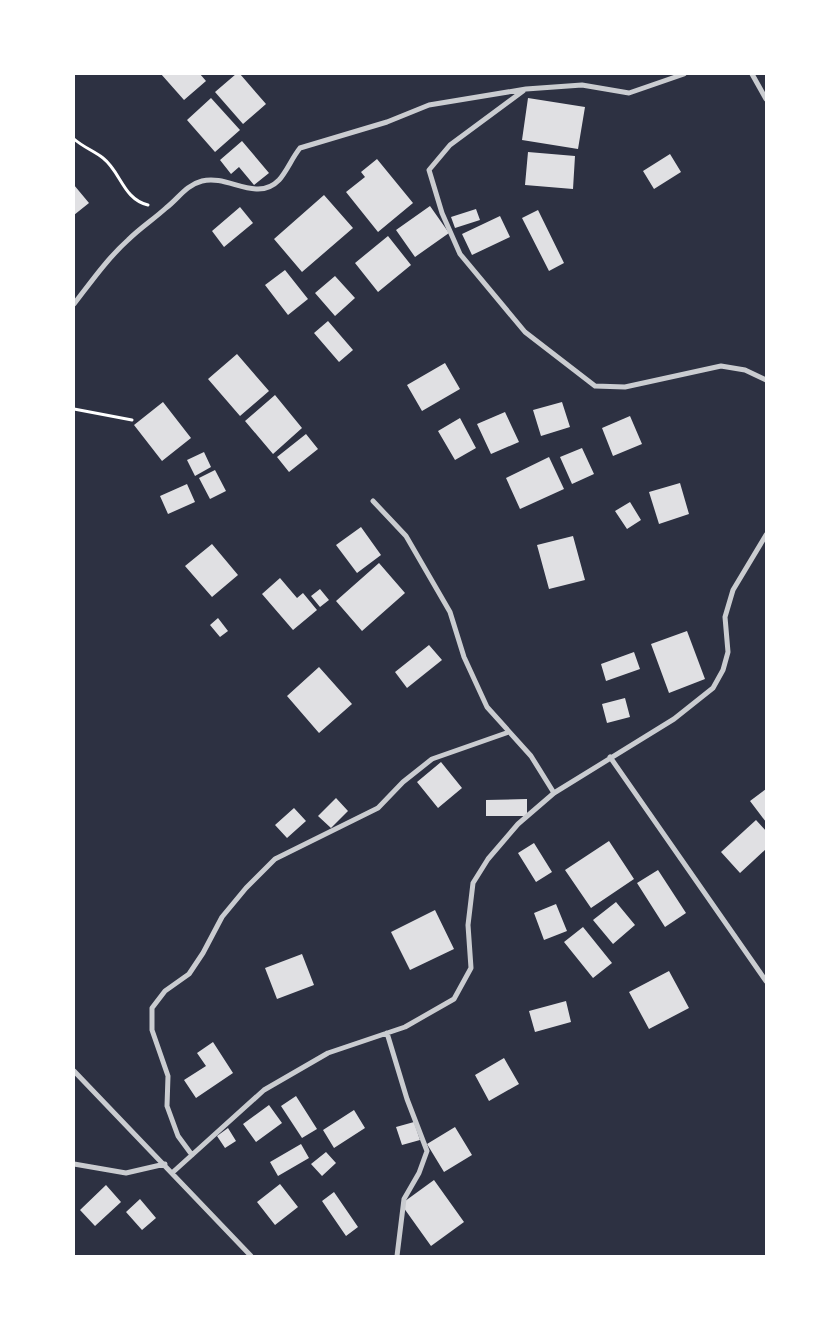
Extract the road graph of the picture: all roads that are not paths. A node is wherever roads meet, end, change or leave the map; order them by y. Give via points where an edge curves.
1 (684, 74) edge
2 (752, 74) edge
3 (526, 89) junction
4 (766, 99) edge
5 (74, 304) edge
6 (766, 380) edge
7 (373, 502) dead end
8 (766, 535) edge
9 (509, 732) junction
10 (610, 756) junction
11 (554, 794) junction
12 (766, 981) edge
13 (387, 1033) junction
14 (74, 1072) edge
15 (192, 1155) junction
16 (74, 1164) edge
17 (165, 1164) junction
18 (172, 1173) junction
19 (251, 1256) edge
20 (397, 1256) edge

1 - 3 street via 629,93 582,85
2 - 4 street
3 - 5 street via 429,105 387,122 308,144 300,148 271,188 257,190 202,181 182,192 128,239
3 - 6 street via 450,145 429,170 442,213 460,254 525,332 595,386 625,387 722,366 745,370
7 - 9 street via 406,536 450,612 464,657 487,707
8 - 10 street via 732,590 725,617 728,652 714,688 674,719
9 - 11 street via 531,756
9 - 15 street via 432,759 378,808 275,859 222,917 189,974 165,991 152,1008 152,1030 168,1076 167,1106 178,1136
10 - 11 street
10 - 12 street
11 - 13 street via 518,824 488,859 473,883 468,925 471,968 454,999 405,1027
13 - 15 street via 328,1053 264,1090
13 - 20 street via 427,1151 404,1199
14 - 17 street
15 - 18 street
16 - 17 street via 126,1173
17 - 18 street
18 - 19 street

